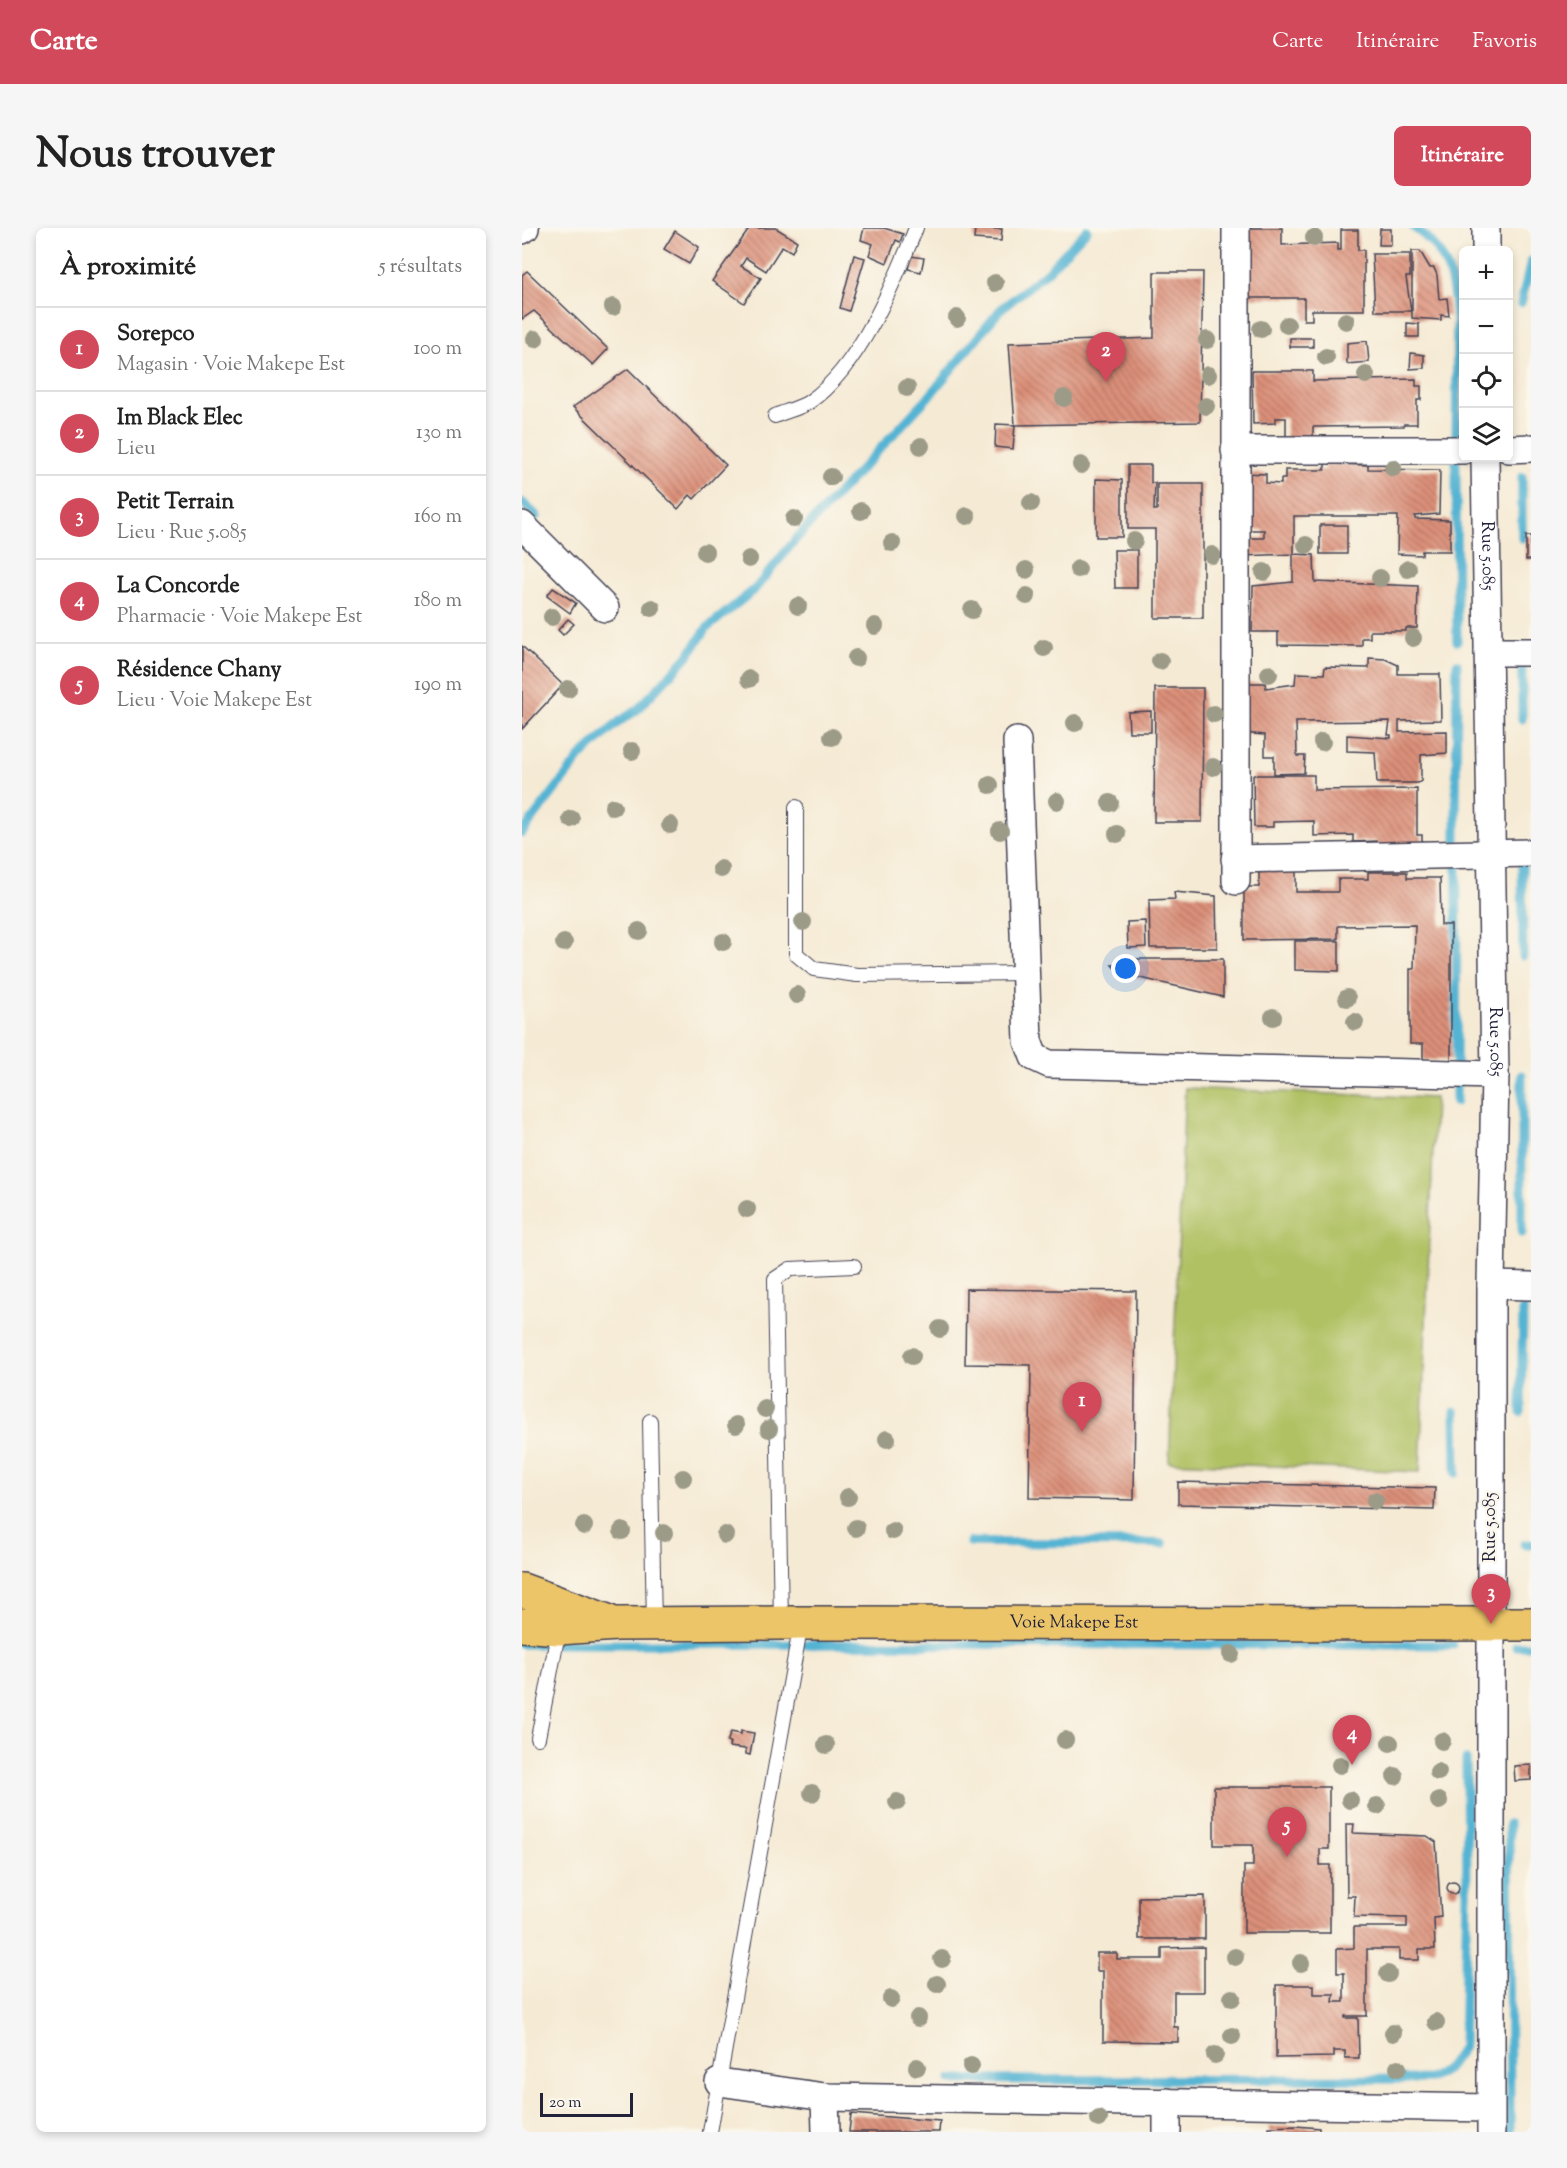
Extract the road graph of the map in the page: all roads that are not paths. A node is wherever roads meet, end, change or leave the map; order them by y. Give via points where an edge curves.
1 (916, 228) edge
2 (1236, 228) edge
3 (1486, 228) edge
4 (1485, 246) edge
5 (775, 416) dead end
6 (1531, 448) edge
7 (1513, 449) edge
8 (1235, 450) junction
9 (1459, 450) edge
10 (1485, 462) edge
11 (522, 525) edge
12 (605, 608) dead end
13 (1488, 652) junction
14 (1531, 652) edge
15 (1017, 741) dead end
16 (796, 807) dead end
17 (1491, 854) junction
18 (1531, 854) edge
19 (1025, 973) junction
20 (1495, 1075) junction
21 (855, 1266) dead end
22 (1491, 1285) junction
23 (1531, 1286) edge
24 (650, 1420) dead end
25 (522, 1590) edge
26 (791, 1623) junction
27 (617, 1624) junction
28 (654, 1624) junction
29 (1491, 1624) junction
30 (1531, 1624) edge
31 (522, 1625) edge
32 (559, 1628) junction
33 (538, 1738) dead end
34 (719, 2082) junction
35 (825, 2097) junction
36 (1167, 2102) junction
37 (1491, 2120) edge
38 (710, 2132) edge
39 (826, 2132) edge
40 (1167, 2132) edge

1 - 5 lane via 896,278 847,366 809,402
2 - 8 street
3 - 4 street
6 - 7 street
8 - 9 street
8 - 17 street via 1236,870
10 - 13 street, Rue 5.085
11 - 12 street
13 - 14 street
13 - 17 street, Rue 5.085
15 - 19 street
16 - 19 lane via 796,954 814,969 856,975
17 - 18 street
17 - 20 street, Rue 5.085
19 - 20 street via 1028,1041 1034,1057 1049,1064
20 - 22 street, Rue 5.085
21 - 26 lane via 790,1269 775,1279
22 - 23 street
22 - 29 street, Rue 5.085
24 - 28 lane
25 - 27 main road, Voie Makepe Est
26 - 28 main road, Voie Makepe Est
26 - 29 main road, Voie Makepe Est
26 - 34 lane
27 - 28 main road, Voie Makepe Est
27 - 32 main road, Voie Makepe Est
29 - 30 main road, Voie Makepe Est
29 - 37 street, Rue 5.085
31 - 32 main road, Voie Makepe Est
32 - 33 lane
34 - 35 street
34 - 38 lane
35 - 36 street
35 - 39 street
36 - 37 street
36 - 40 street

